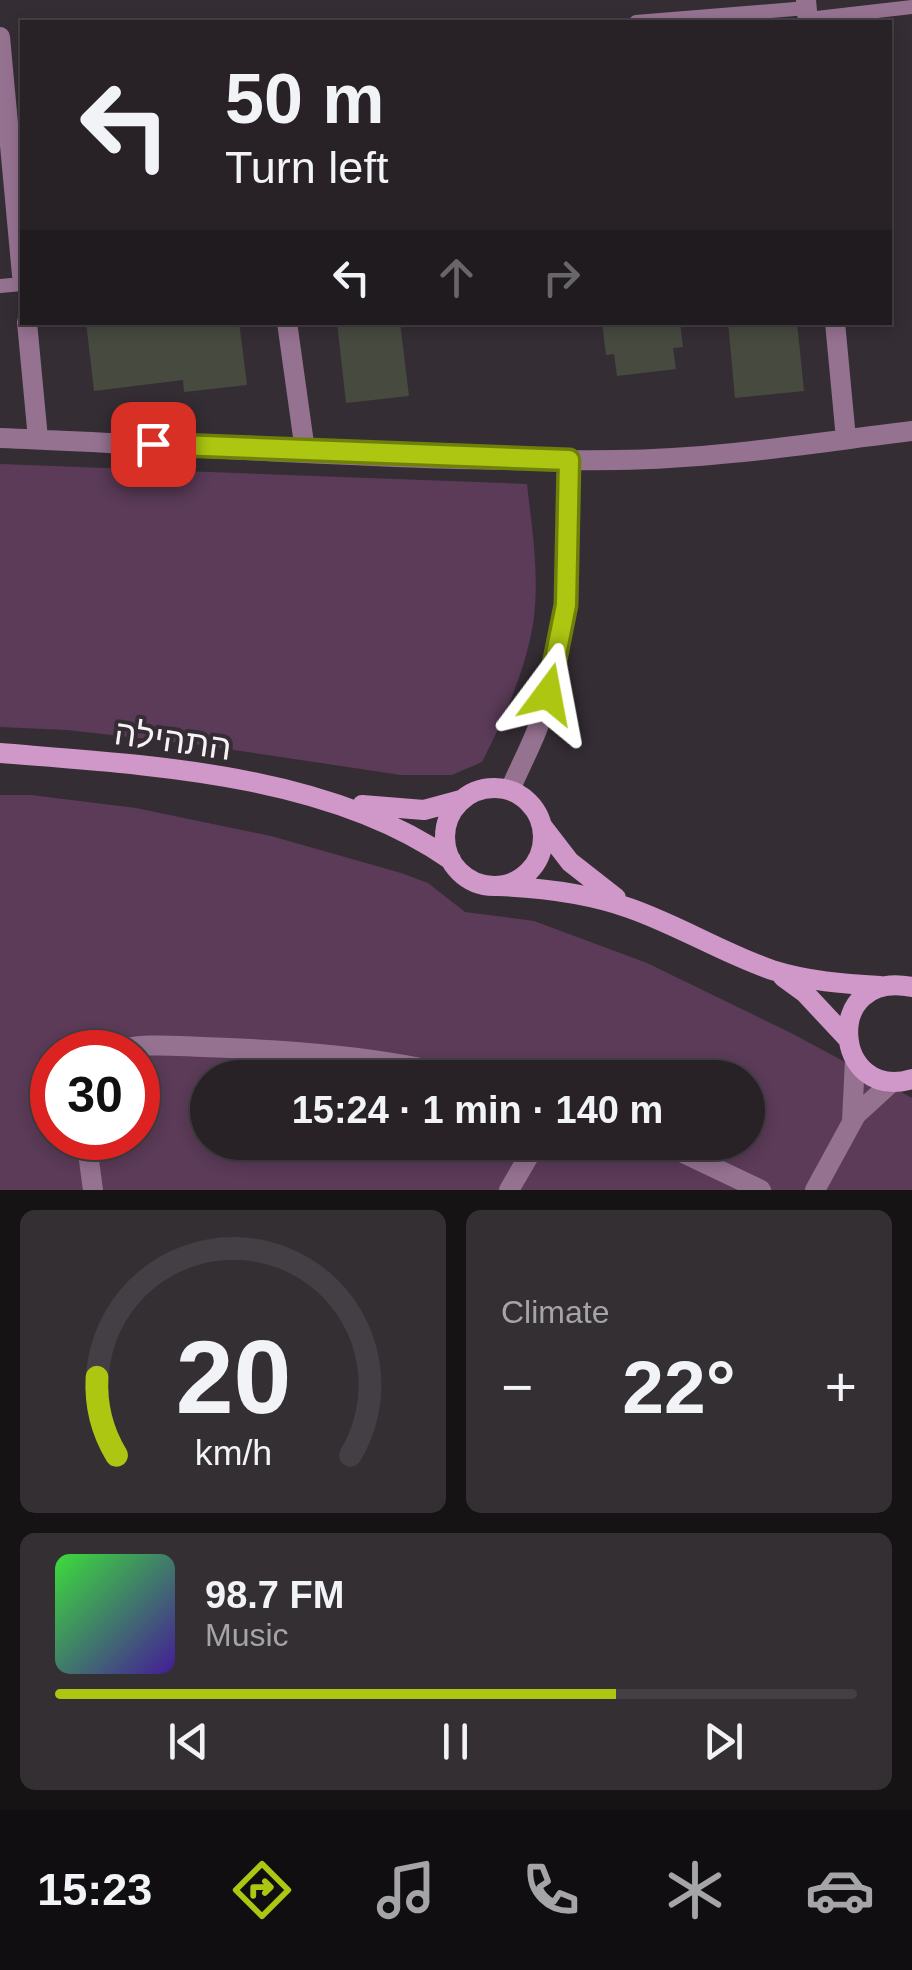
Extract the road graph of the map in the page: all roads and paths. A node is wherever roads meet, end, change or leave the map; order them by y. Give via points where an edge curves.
1 (912, 7) edge
2 (808, 12) edge
3 (670, 20) edge
4 (0, 37) edge
5 (20, 253) edge
6 (27, 325) edge
7 (287, 325) edge
8 (836, 325) edge
9 (912, 431) edge
10 (0, 438) edge
11 (846, 439) junction
12 (38, 440) junction
13 (305, 451) junction
14 (569, 460) junction
15 (0, 752) edge
16 (510, 790) junction
17 (461, 800) junction
18 (335, 802) junction
19 (543, 827) junction
20 (450, 860) junction
21 (499, 886) junction
22 (630, 908) junction
23 (774, 970) junction
24 (880, 986) junction
25 (912, 986) edge
26 (847, 1038) junction
27 (160, 1045) edge
28 (363, 1060) edge
29 (855, 1060) junction
30 (907, 1080) edge
31 (852, 1122) junction
32 (89, 1160) edge
33 (527, 1160) edge
34 (698, 1160) edge
35 (93, 1190) edge
36 (510, 1190) edge
37 (761, 1190) edge
38 (815, 1190) edge

1 - 2 lane
2 - 3 lane
4 - 5 street
6 - 12 street
7 - 13 street
8 - 11 street
9 - 11 street
10 - 12 street
11 - 14 street via 726,454
12 - 13 street
13 - 14 street
14 - 16 street via 566,605 555,669
15 - 18 street, התהילה via 200,775
16 - 17 street via 492,787
16 - 19 street via 526,798
17 - 18 street, התהילה via 424,810
17 - 20 street via 446,826
18 - 20 street, התהילה via 390,823
19 - 21 street via 543,844 529,871
19 - 22 street via 570,862
20 - 21 street via 482,885
21 - 22 street via 545,888
22 - 23 street
23 - 24 street
23 - 26 street via 805,992
24 - 25 street
24 - 26 street via 854,1007
26 - 29 street
27 - 28 street
29 - 30 street via 872,1076
29 - 31 street
30 - 31 street via 868,1101
31 - 38 street
32 - 35 street
33 - 36 street
34 - 37 street

